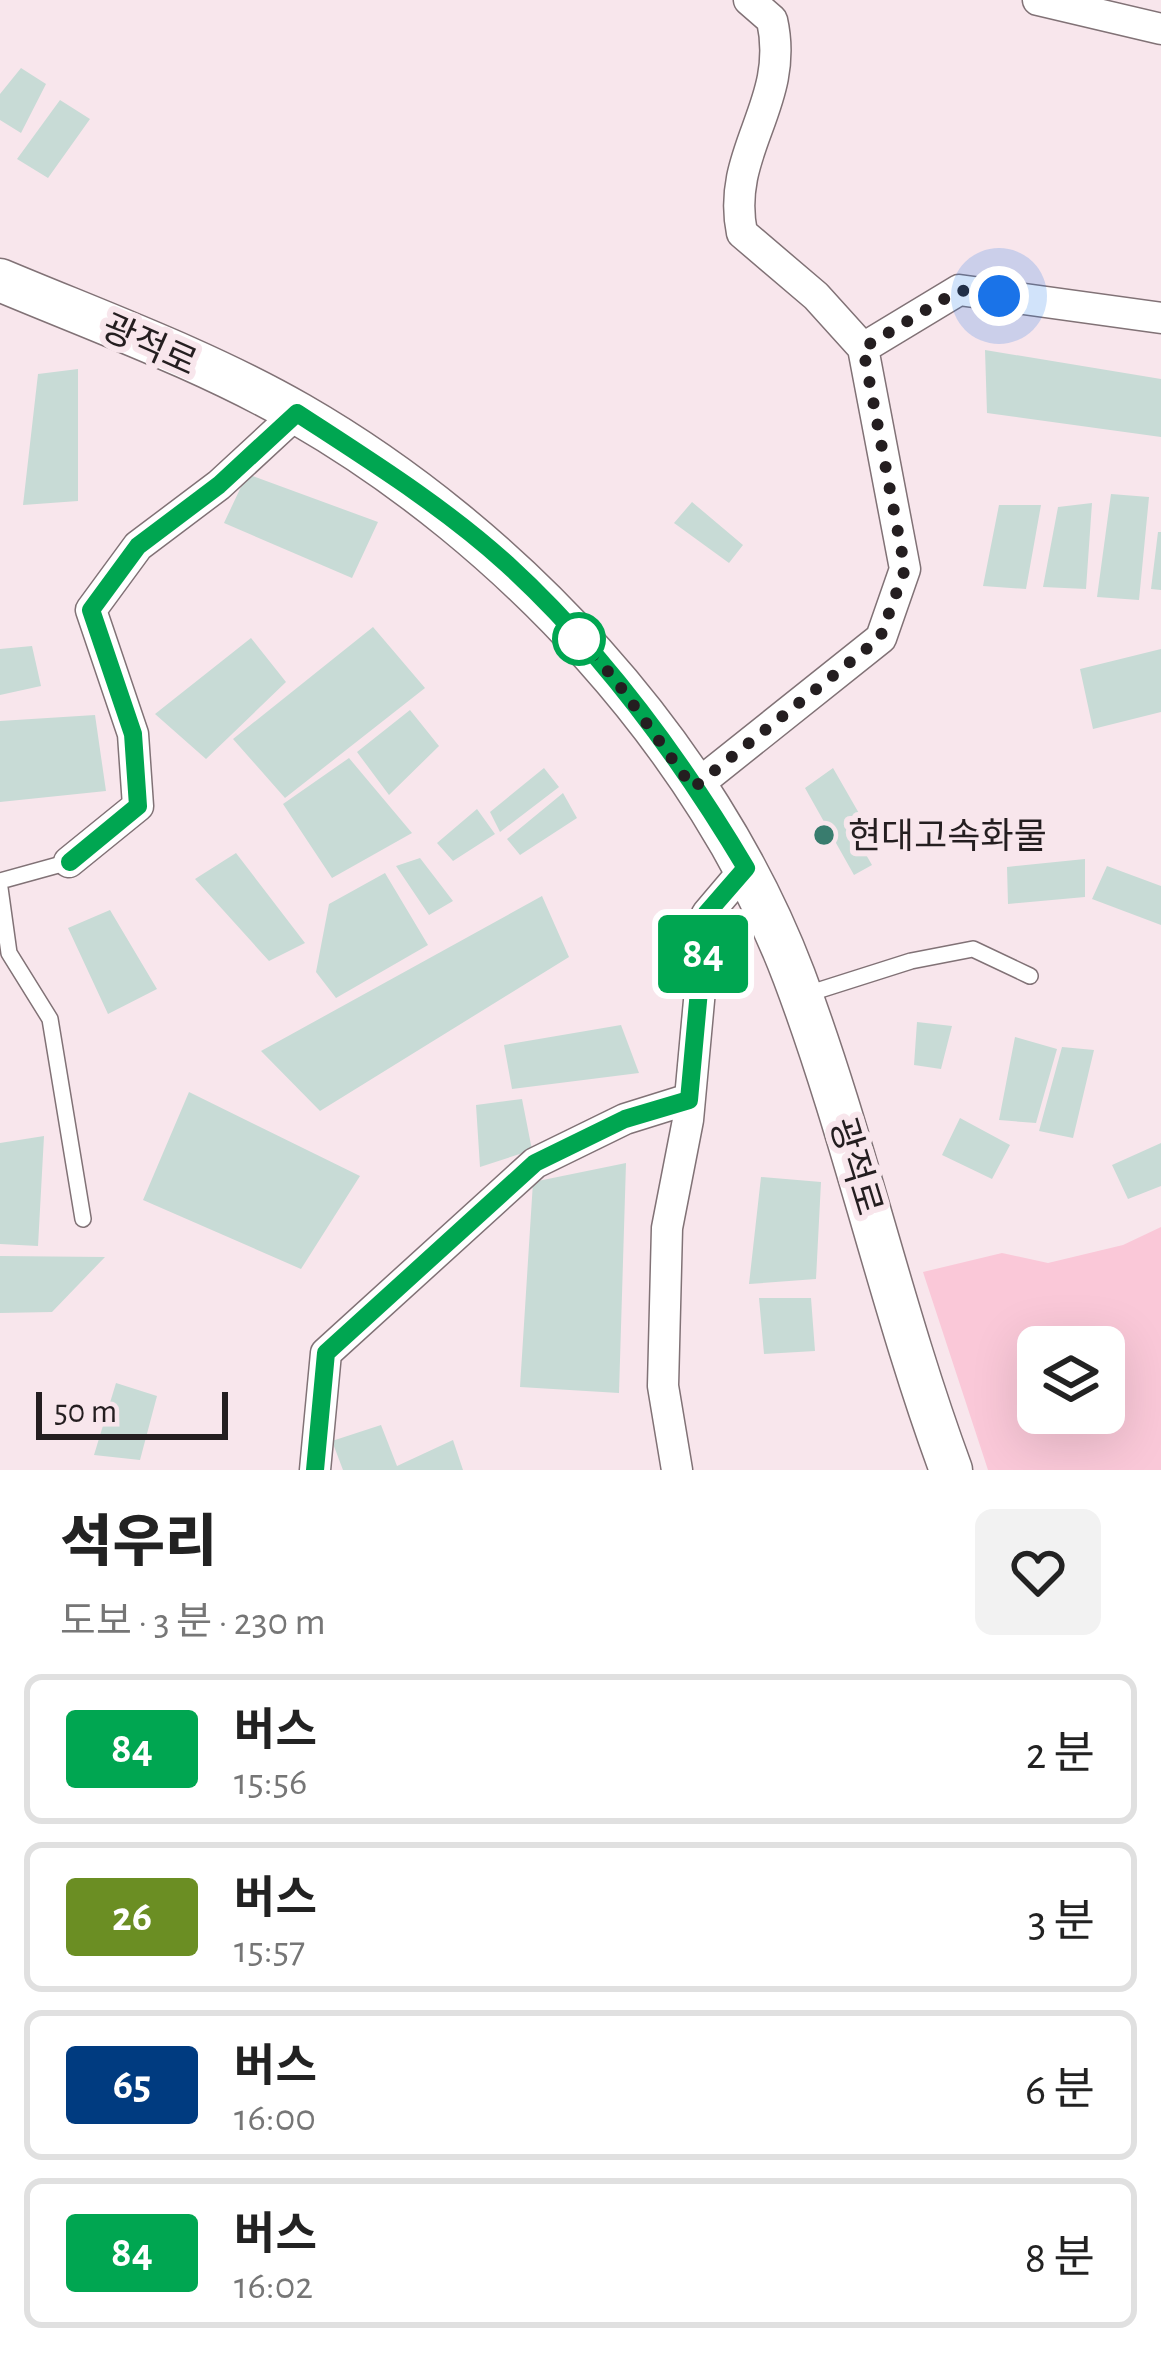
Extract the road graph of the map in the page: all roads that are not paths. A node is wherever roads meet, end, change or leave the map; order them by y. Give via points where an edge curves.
1 (749, 0) edge
2 (1038, 0) edge
3 (1161, 29) edge
4 (0, 280) edge
5 (1161, 318) edge
6 (863, 348) junction
7 (297, 413) junction
8 (693, 788) junction
9 (70, 862) joint
10 (746, 868) junction
11 (2, 880) edge
12 (1030, 976) dead end
13 (801, 996) junction
14 (689, 1100) junction
15 (82, 1219) dead end
16 (315, 1470) edge
17 (676, 1470) edge
18 (951, 1470) edge

1 - 6 street via 772,20 778,69 737,187 742,232
2 - 3 street
4 - 7 main road, 광적로
5 - 6 street via 959,290
6 - 8 street via 905,569 880,638
7 - 8 main road, 광적로 via 504,561 614,678
7 - 9 street via 138,546 91,610 133,734 138,806
8 - 10 main road, 광적로
9 - 11 lane
10 - 13 main road, 광적로
10 - 14 street via 706,914
11 - 15 lane via 9,953 50,1019
12 - 13 lane via 973,949
13 - 18 main road, 광적로
14 - 16 street via 625,1119 535,1163 326,1353
14 - 17 street via 668,1228 662,1340

